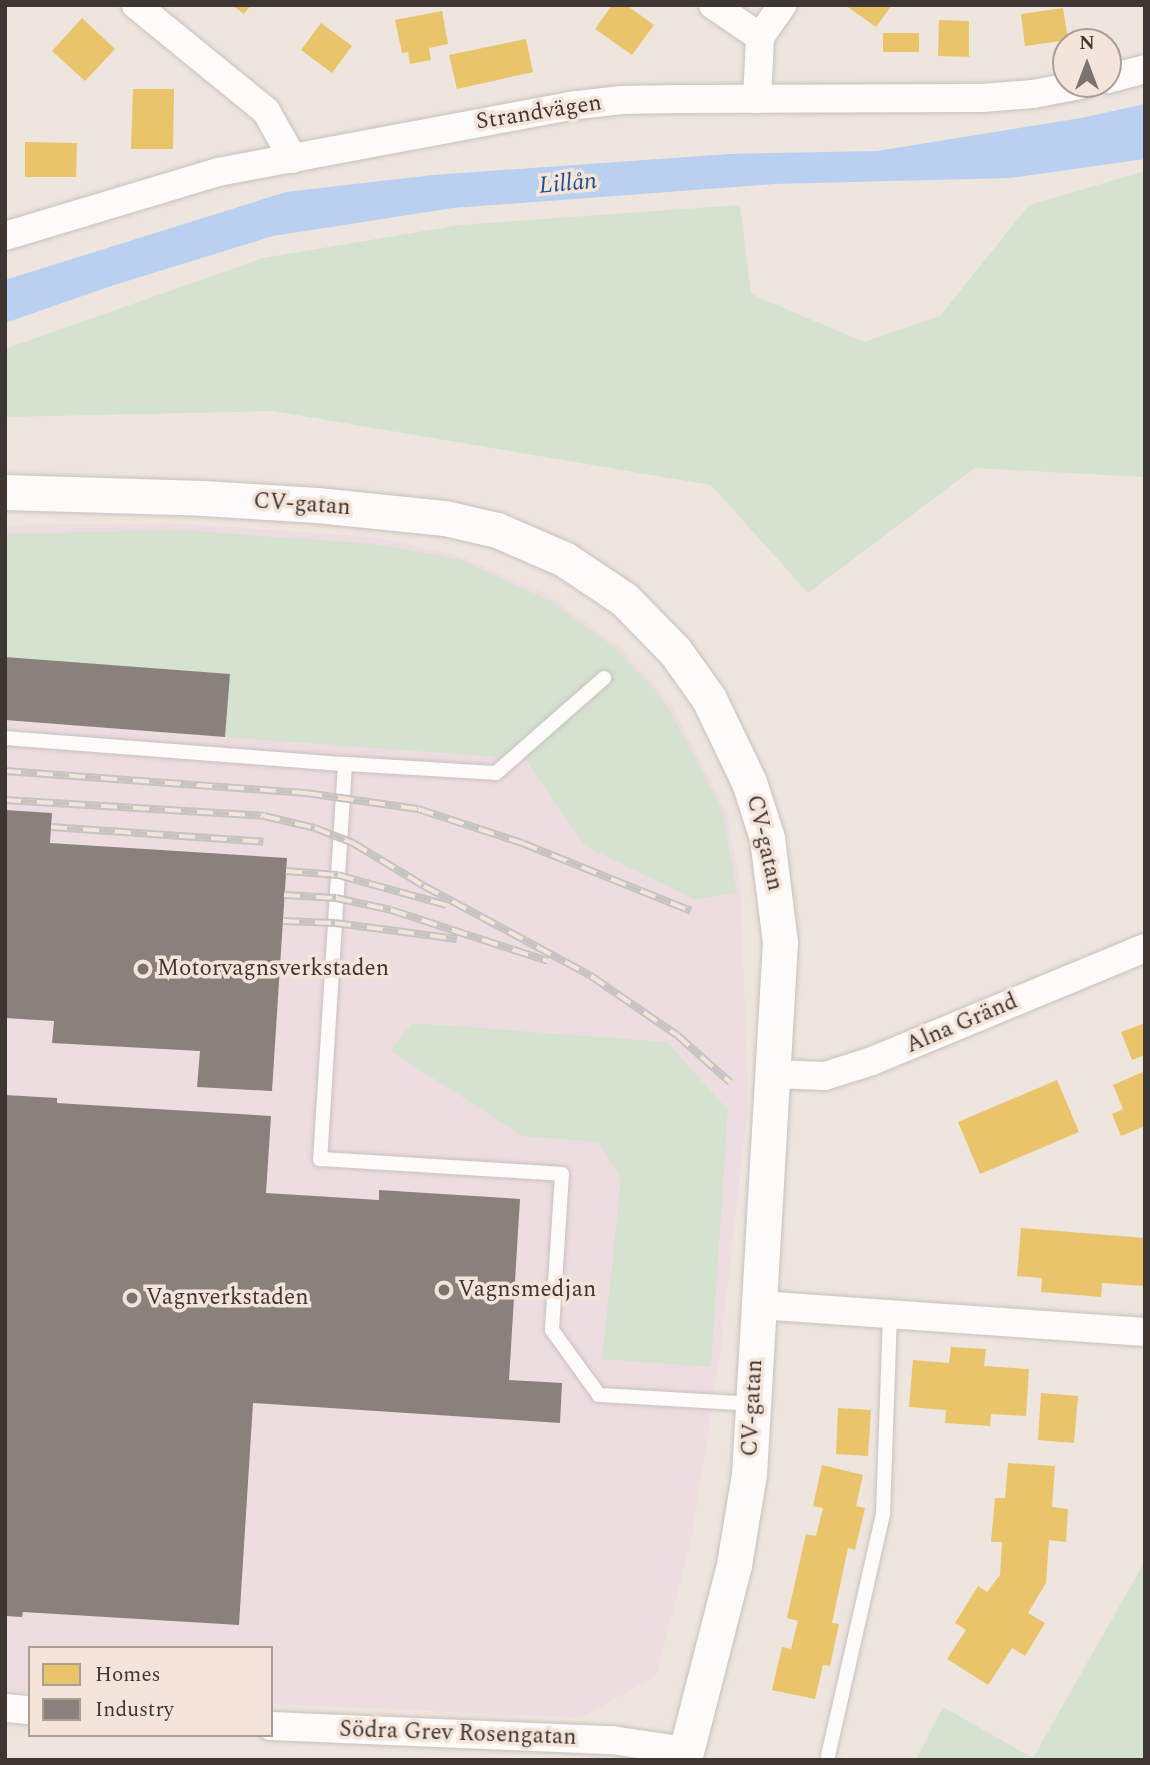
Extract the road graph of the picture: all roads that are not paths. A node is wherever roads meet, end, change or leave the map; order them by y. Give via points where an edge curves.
1 (136, 5) edge
2 (713, 5) edge
3 (782, 5) edge
4 (760, 37) junction
5 (1145, 69) edge
6 (1122, 75) edge
7 (1052, 90) edge
8 (757, 99) junction
9 (293, 159) junction
10 (5, 236) edge
11 (5, 492) edge
12 (604, 678) dead end
13 (5, 738) edge
14 (345, 764) junction
15 (1145, 948) edge
16 (773, 1074) junction
17 (759, 1305) junction
18 (890, 1315) junction
19 (1145, 1332) edge
20 (753, 1404) junction
21 (5, 1708) edge
22 (28, 1710) edge
23 (273, 1726) edge
24 (685, 1756) edge
25 (828, 1756) dead end

1 - 9 street via 266,111
2 - 4 street
3 - 4 street
4 - 8 street
5 - 6 street
7 - 8 street, Strandvägen via 982,98
8 - 9 street, Strandvägen via 622,100 569,106
9 - 10 street, Strandvägen via 218,172
11 - 16 street, CV-gatan via 203,498 445,518 531,543 624,599 698,682 723,725 758,808 778,911
12 - 14 lane via 496,773
13 - 14 lane
14 - 20 lane via 320,1159 562,1174 552,1330 599,1395
15 - 16 street, Alna Gränd via 872,1061 825,1076
16 - 17 street, CV-gatan
17 - 18 street
17 - 20 street, CV-gatan
18 - 19 street
18 - 25 lane via 883,1514
20 - 24 street, CV-gatan via 740,1537
21 - 22 street
23 - 24 street, Södra Grev Rosengatan via 612,1741

